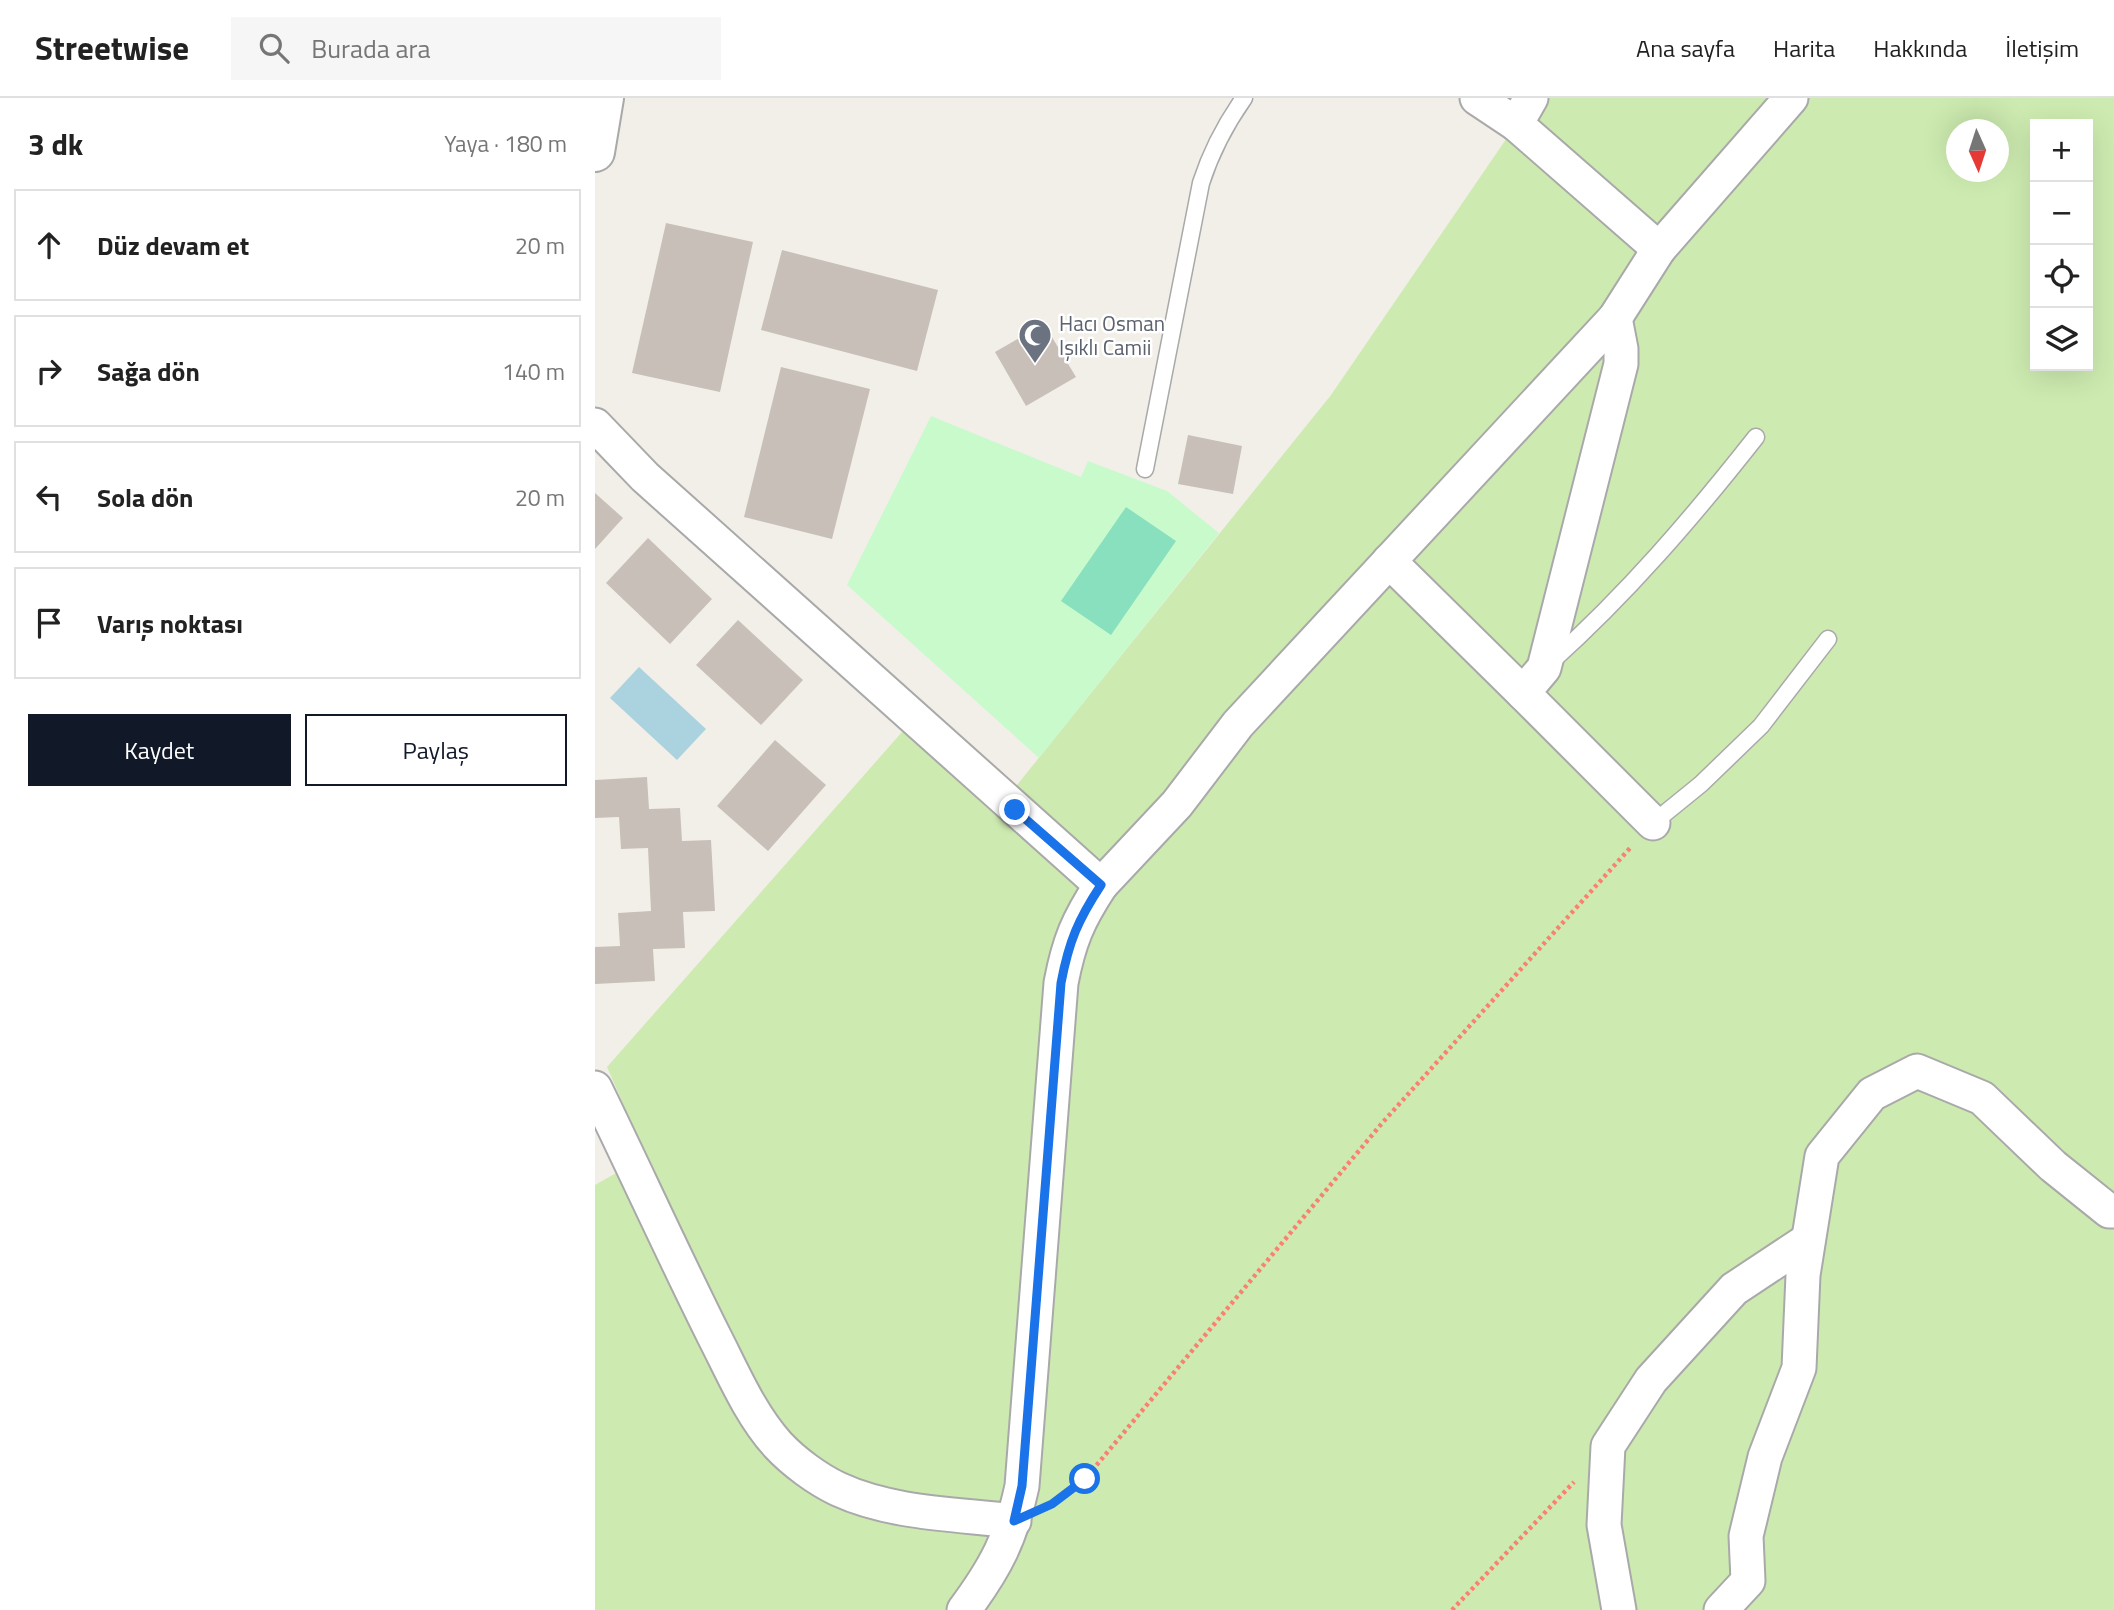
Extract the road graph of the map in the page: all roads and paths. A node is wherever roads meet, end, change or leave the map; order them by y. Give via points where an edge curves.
1 (604, 98) edge
2 (1244, 98) edge
3 (1477, 98) edge
4 (1791, 98) edge
5 (1523, 111) edge
6 (595, 152) edge
7 (1659, 249) junction
8 (1615, 318) junction
9 (595, 425) edge
10 (1756, 437) dead end
11 (1145, 469) dead end
12 (1389, 562) junction
13 (1828, 639) dead end
14 (1544, 668) junction
15 (1523, 693) junction
16 (1653, 823) junction
17 (1101, 885) junction
18 (595, 1088) edge
19 (2114, 1211) edge
20 (1808, 1240) junction
21 (1608, 1446) junction
22 (1014, 1521) junction
23 (964, 1610) edge
24 (1453, 1610) edge
25 (1619, 1610) edge
26 (1721, 1610) edge

1 - 6 street
2 - 11 lane via 1221,134 1201,183
3 - 5 street
4 - 7 street
5 - 7 street
7 - 8 street
8 - 12 street
8 - 14 street via 1621,364
9 - 17 street via 645,477
10 - 14 lane via 1642,573
12 - 15 street
12 - 17 street via 1238,724 1177,804
13 - 16 lane via 1761,726 1702,784
14 - 15 street
15 - 16 street
16 - 22 path via 1383,1122 1085,1479 1052,1504
17 - 22 street via 1068,946 1061,983 1022,1486
18 - 22 street via 741,1389 779,1446 837,1488 872,1502
19 - 20 street via 2053,1166 1982,1098 1917,1071 1872,1094 1822,1156
20 - 21 street via 1734,1289 1651,1380
20 - 26 street via 1799,1368 1765,1457 1746,1536 1748,1581
21 - 24 path
21 - 25 street via 1604,1525
22 - 23 street via 1002,1553

